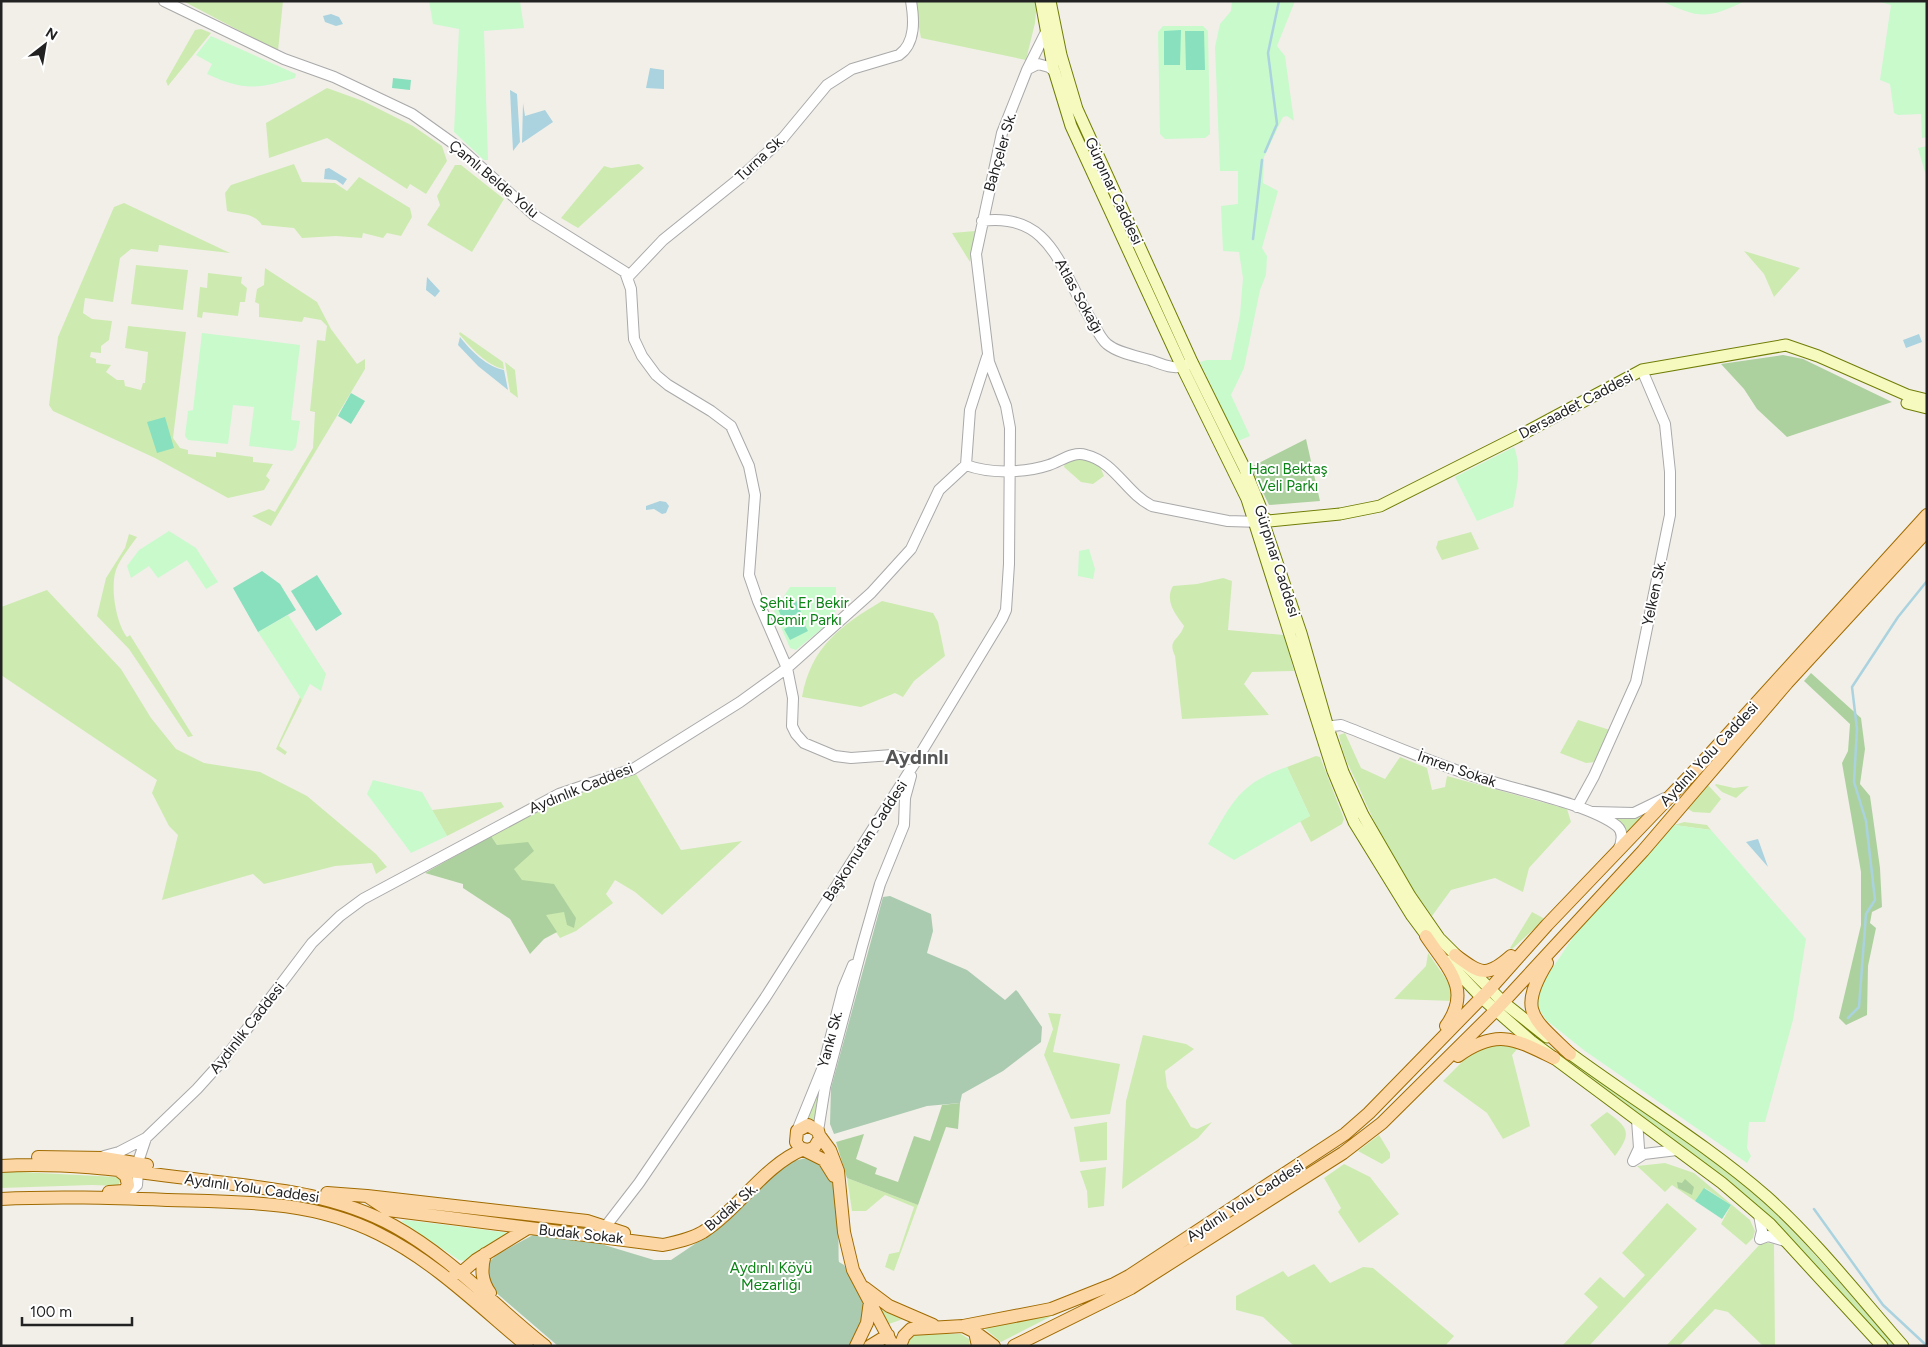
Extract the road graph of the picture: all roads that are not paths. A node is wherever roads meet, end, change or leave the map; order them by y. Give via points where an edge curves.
1 (164, 1) edge
2 (911, 1) edge
3 (1041, 1) edge
4 (1050, 1) edge
5 (1046, 32) junction
6 (1027, 70) junction
7 (1055, 72) junction
8 (982, 221) junction
9 (628, 277) junction
10 (988, 349) junction
11 (1187, 365) junction
12 (1838, 365) junction
13 (1642, 370) junction
14 (998, 386) junction
15 (977, 388) junction
16 (1927, 400) edge
17 (1927, 408) edge
18 (966, 465) junction
19 (1011, 470) junction
20 (1258, 513) junction
21 (1927, 515) edge
22 (1326, 516) junction
23 (1287, 519) junction
24 (1228, 521) junction
25 (1927, 531) edge
26 (1264, 539) junction
27 (787, 668) junction
28 (1324, 713) junction
29 (1341, 725) junction
30 (1329, 731) junction
31 (1324, 747) junction
32 (916, 761) junction
33 (1671, 795) junction
34 (1577, 808) junction
35 (1590, 812) junction
36 (1613, 857) junction
37 (1547, 925) junction
38 (1564, 935) junction
39 (1426, 936) junction
40 (862, 947) junction
41 (1456, 955) junction
42 (1485, 994) junction
43 (1499, 1006) junction
44 (1570, 1054) junction
45 (1554, 1058) junction
46 (1421, 1060) junction
47 (1428, 1078) junction
48 (1637, 1120) junction
49 (819, 1133) junction
50 (146, 1138) junction
51 (801, 1143) junction
52 (1677, 1150) junction
53 (97, 1157) junction
54 (1, 1159) edge
55 (140, 1164) junction
56 (1, 1166) edge
57 (117, 1169) junction
58 (840, 1190) junction
59 (124, 1191) junction
60 (295, 1192) junction
61 (62, 1196) junction
62 (367, 1196) junction
63 (1, 1199) edge
64 (1759, 1215) junction
65 (528, 1228) junction
66 (602, 1231) junction
67 (378, 1233) junction
68 (641, 1241) joint
69 (1785, 1241) junction
70 (485, 1254) junction
71 (462, 1272) junction
72 (861, 1285) junction
73 (870, 1301) junction
74 (501, 1307) junction
75 (939, 1326) junction
76 (969, 1329) junction
77 (890, 1340) edge
78 (527, 1346) edge
79 (545, 1346) edge
80 (856, 1346) edge
81 (870, 1346) edge
82 (900, 1346) edge
83 (978, 1346) edge
84 (994, 1346) edge
85 (1014, 1346) edge
86 (1882, 1346) edge
87 (1903, 1346) edge

1 - 9 street, Çamlı Belde Yolu via 284,59 334,77 412,114 461,150 534,215 620,268
2 - 9 street, Turna Sk. via 911,38 900,55 852,69 827,85 783,138 664,240
3 - 5 main road
4 - 11 main road, Gürpınar Caddesi via 1076,109
5 - 6 street, Bahçeler Sk.
5 - 7 main road, Gürpınar Caddesi
6 - 7 street via 1038,64
6 - 8 street, Bahçeler Sk. via 1002,133
7 - 11 main road, Gürpınar Caddesi via 1071,126
8 - 10 street, Bahçeler Sk. via 976,254
8 - 11 street, Atlas Sokağı via 1005,219 1019,222 1041,236 1054,251 1080,301 1109,346 1172,368
9 - 27 street via 632,328 642,356 668,385 725,420 739,442 755,490 749,575
10 - 14 street, Başkomutan Caddesi
10 - 15 street
11 - 20 main road, Gürpınar Caddesi
12 - 13 main road, Dersaadet Caddesi via 1786,345
12 - 16 main road, Dersaadet Caddesi via 1907,395
12 - 17 main road, Dersaadet Caddesi via 1898,399
13 - 22 main road, Dersaadet Caddesi via 1380,506
13 - 34 street, Yelken Sk. via 1665,424 1670,515 1636,682
14 - 15 street via 987,380
14 - 19 street, Başkomutan Caddesi via 1009,417
15 - 18 street via 969,418
18 - 19 street, Dersaadet Caddesi via 985,470
18 - 27 street, Aydınlık Caddesi via 939,490 906,556 871,593
19 - 24 street, Dersaadet Caddesi via 1044,466 1077,454 1087,455 1108,466 1140,500 1152,506
19 - 32 street, Başkomutan Caddesi via 1006,610
20 - 22 main road, Dersaadet Caddesi
20 - 23 main road, Dersaadet Caddesi
20 - 24 street, Dersaadet Caddesi
20 - 24 street via 1246,508 1242,514
20 - 26 main road, Gürpınar Caddesi
21 - 33 main road, Aydınlı Yolu Caddesi
22 - 23 main road, Dersaadet Caddesi
23 - 26 main road
24 - 26 street via 1242,525
25 - 38 main road, Aydınlı Yolu Caddesi via 1787,683 1660,832
26 - 28 main road, Gürpınar Caddesi via 1301,634
26 - 31 main road, Gürpınar Caddesi
27 - 32 street via 793,698 792,726 804,743 835,756 892,755
27 - 50 street, Aydınlık Caddesi via 740,702 632,769 559,794 363,899 312,943 224,1058
28 - 29 street, İmren Sokak
28 - 30 main road, Gürpınar Caddesi
29 - 30 street
29 - 34 street, İmren Sokak via 1473,776
30 - 31 street
30 - 41 main road, Gürpınar Caddesi via 1350,790 1384,853 1425,918
31 - 39 main road, Gürpınar Caddesi via 1354,822
32 - 40 street, Yankı Sk. via 905,798 904,825 883,875
32 - 66 street, Başkomutan Caddesi via 765,998
33 - 35 street, İmren Sokak via 1634,813
33 - 36 main road, Aydınlı Yolu Caddesi
34 - 35 street, İmren Sokak
35 - 36 street, İmren Sokak via 1621,831 1622,841
36 - 37 main road, Aydınlı Yolu Caddesi
37 - 41 main road via 1489,972 1477,970
37 - 42 main road, Aydınlı Yolu Caddesi
38 - 43 main road, Aydınlı Yolu Caddesi
38 - 44 main road via 1534,984 1530,1000 1540,1024
39 - 42 main road, Gürpınar Caddesi
39 - 46 main road via 1453,976 1459,1001 1455,1014
40 - 49 street, Yankı Sk. via 825,1087
40 - 51 street, Yankı Sk. via 843,989
41 - 42 main road, Gürpınar Caddesi
42 - 43 main road
42 - 46 main road, Aydınlı Yolu Caddesi
43 - 44 main road
43 - 45 main road
43 - 47 main road, Aydınlı Yolu Caddesi
44 - 87 main road via 1720,1160 1765,1196 1803,1233
45 - 47 main road via 1511,1038 1492,1038 1467,1049
45 - 48 main road
46 - 76 main road, Aydınlı Yolu Caddesi via 1345,1134 1129,1276 1051,1309
47 - 85 main road, Aydınlı Yolu Caddesi via 1382,1123 1344,1153 1131,1288
48 - 52 main road
48 - 52 street via 1639,1148 1633,1161 1644,1154
49 - 51 main road, Budak Sk. via 817,1145
49 - 51 main road via 808,1125
49 - 58 main road via 833,1157
50 - 53 street via 119,1152
50 - 55 street, Aydınlık Caddesi
51 - 58 main road via 824,1160
51 - 68 main road, Budak Sk. via 724,1217 702,1232 664,1245
52 - 64 main road
53 - 54 main road
53 - 55 main road
55 - 57 main road, Aydınlı Yolu Caddesi
55 - 59 street, Aydınlık Caddesi via 135,1188
55 - 60 main road, Aydınlı Yolu Caddesi via 193,1179
56 - 57 main road, Aydınlı Yolu Caddesi
57 - 59 main road via 128,1179
58 - 72 main road via 846,1240 853,1270
59 - 61 main road
60 - 62 main road, Budak Sokak
60 - 71 main road, Aydınlı Yolu Caddesi via 371,1214 413,1237
61 - 63 main road, Aydınlı Yolu Caddesi
61 - 67 main road, Aydınlı Yolu Caddesi via 273,1203 334,1216
62 - 65 main road, Budak Sokak via 388,1210
62 - 66 main road, Budak Sokak via 587,1221
64 - 69 main road
64 - 69 street via 1760,1239 1768,1236
65 - 66 main road, Budak Sokak
65 - 70 main road
66 - 68 main road, Budak Sokak
67 - 71 main road via 417,1250 450,1273
67 - 78 main road, Aydınlı Yolu Caddesi via 421,1259
69 - 86 main road
70 - 71 main road
70 - 74 main road via 482,1281
71 - 74 main road, Aydınlı Yolu Caddesi
72 - 73 main road
72 - 75 main road via 889,1306
73 - 77 main road
73 - 80 main road via 866,1323
74 - 79 main road, Aydınlı Yolu Caddesi
75 - 76 main road, Aydınlı Yolu Caddesi
75 - 82 main road, Aydınlı Yolu Caddesi via 911,1329
76 - 83 main road
76 - 84 main road
77 - 81 main road

